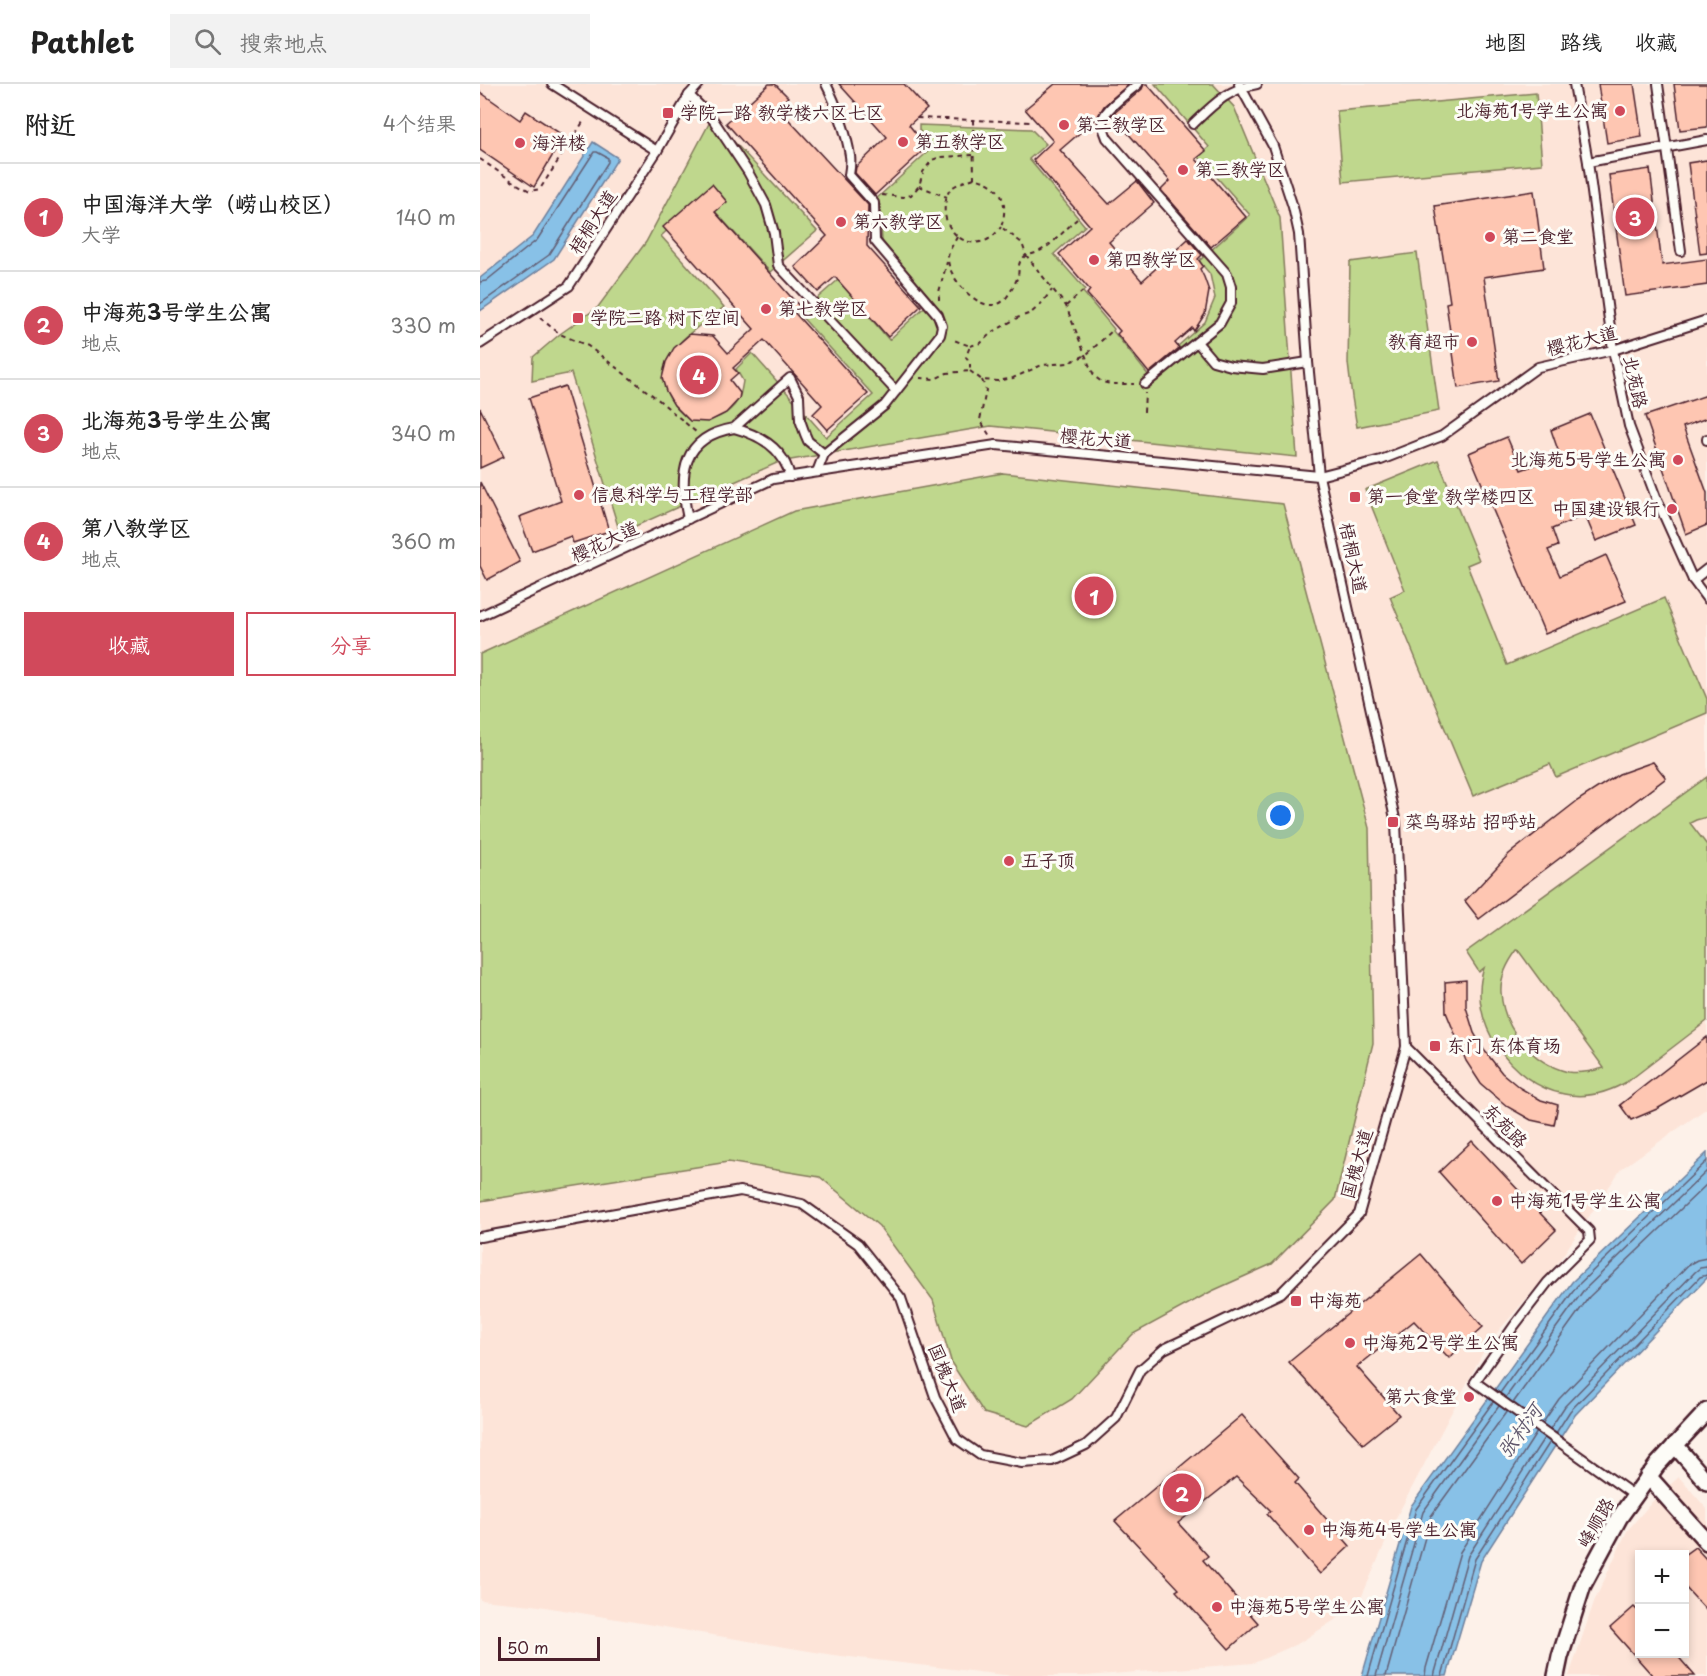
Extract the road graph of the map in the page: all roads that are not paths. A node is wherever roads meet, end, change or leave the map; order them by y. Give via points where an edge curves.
1 (552, 84) edge
2 (699, 84) edge
3 (826, 84) edge
4 (1138, 84) edge
5 (1257, 84) edge
6 (1574, 84) edge
7 (1658, 84) edge
8 (1241, 85) edge
9 (688, 95) junction
10 (1193, 124) dead end
11 (1707, 140) edge
12 (1666, 148) junction
13 (657, 151) junction
14 (1588, 162) junction
15 (1681, 251) dead end
16 (1707, 320) edge
17 (1197, 342) junction
18 (480, 344) edge
19 (1614, 350) junction
20 (1308, 362) junction
21 (1145, 384) road end
22 (897, 391) junction
23 (734, 428) junction
24 (824, 454) junction
25 (817, 472) junction
26 (1319, 476) junction
27 (790, 477) junction
28 (688, 519) junction
29 (1707, 569) edge
30 (1693, 580) junction
31 (1707, 599) edge
32 (480, 616) edge
33 (1406, 1047) junction
34 (480, 1237) edge
35 (1707, 1411) edge
36 (1675, 1445) junction
37 (1648, 1476) junction
38 (1707, 1482) edge
39 (1635, 1496) junction
40 (1707, 1542) edge
41 (1556, 1676) edge

1 - 13 lane
2 - 9 lane, 梧桐大道
3 - 22 lane via 850,156 849,175 874,203 875,241 938,315 942,326
4 - 17 lane via 1102,119 1107,138 1227,274 1231,287 1231,303 1220,323
5 - 8 lane
6 - 14 lane, 北苑路
7 - 12 lane
8 - 10 lane via 1220,98
8 - 20 lane, 梧桐大道 via 1273,146 1293,207 1299,234
9 - 13 lane, 梧桐大道
9 - 22 lane via 712,117 766,205 778,265
11 - 12 lane
12 - 14 lane
12 - 15 lane
13 - 18 lane, 梧桐大道 via 569,286
14 - 19 lane, 北苑路
16 - 19 lane, 樱花大道
17 - 20 lane via 1213,361 1231,366 1263,369
17 - 21 lane
19 - 26 lane, 樱花大道 via 1538,367 1442,436 1381,460
19 - 30 lane, 北苑路 via 1629,426
20 - 26 lane, 梧桐大道
22 - 24 lane
23 - 24 lane via 790,378 799,396 804,434
23 - 27 lane via 750,432 777,450
23 - 28 lane via 704,438 686,461 684,500
24 - 25 lane
25 - 26 lane, 樱花大道 via 996,445
25 - 27 lane, 樱花大道
26 - 33 lane, 梧桐大道 via 1396,823
27 - 28 lane, 樱花大道 via 773,479
28 - 32 lane, 樱花大道
29 - 30 lane
30 - 31 lane, 北苑路
33 - 34 lane, 国槐大道 via 1359,1214 1281,1293 1164,1349 1140,1370 1116,1418 1086,1444 1052,1461 1022,1463 980,1455 957,1439 935,1397 901,1298 858,1244 802,1204 740,1191
33 - 39 lane, 东苑路 via 1589,1231 1590,1240 1548,1282 1475,1382
35 - 36 street, 峰顺路
36 - 37 street, 峰顺路
36 - 38 street
37 - 39 street, 峰顺路
37 - 40 street
39 - 41 street, 峰顺路 via 1583,1586

